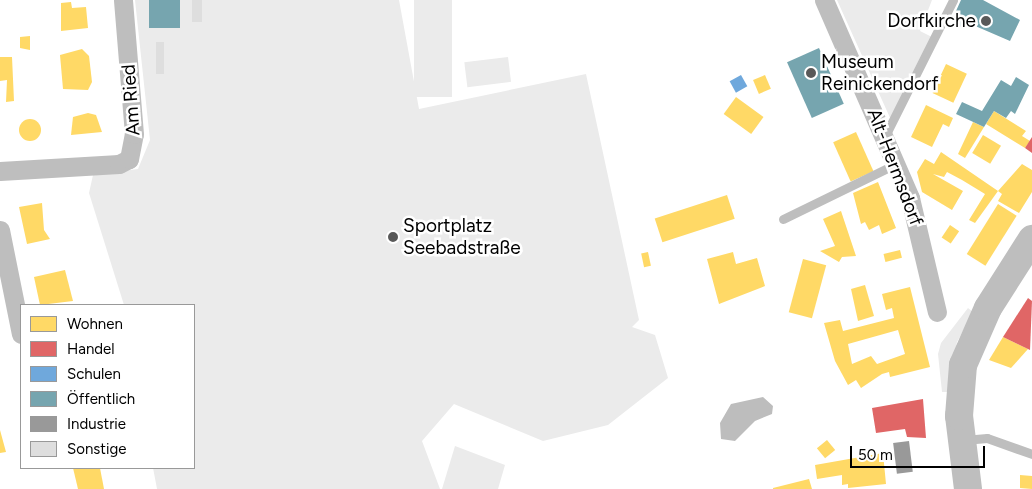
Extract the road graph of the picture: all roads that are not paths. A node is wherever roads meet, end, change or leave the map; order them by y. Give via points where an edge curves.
1 (123, 0) edge
2 (824, 0) edge
3 (953, 0) edge
4 (885, 136) junction
5 (896, 164) junction
6 (0, 171) edge
7 (783, 219) dead end
8 (0, 230) edge
9 (1032, 239) edge
10 (937, 312) dead end
11 (20, 329) edge
12 (962, 440) junction
13 (1032, 454) edge
14 (968, 489) edge

1 - 6 street, Am Ried via 134,134 129,159 119,164
2 - 4 street, Alt-Hermsdorf
3 - 4 lane
4 - 5 street, Alt-Hermsdorf
5 - 7 lane
5 - 10 street, Alt-Hermsdorf via 920,231
8 - 11 street
9 - 12 main road via 988,308 968,351 959,385
12 - 13 lane via 988,438
12 - 14 main road

